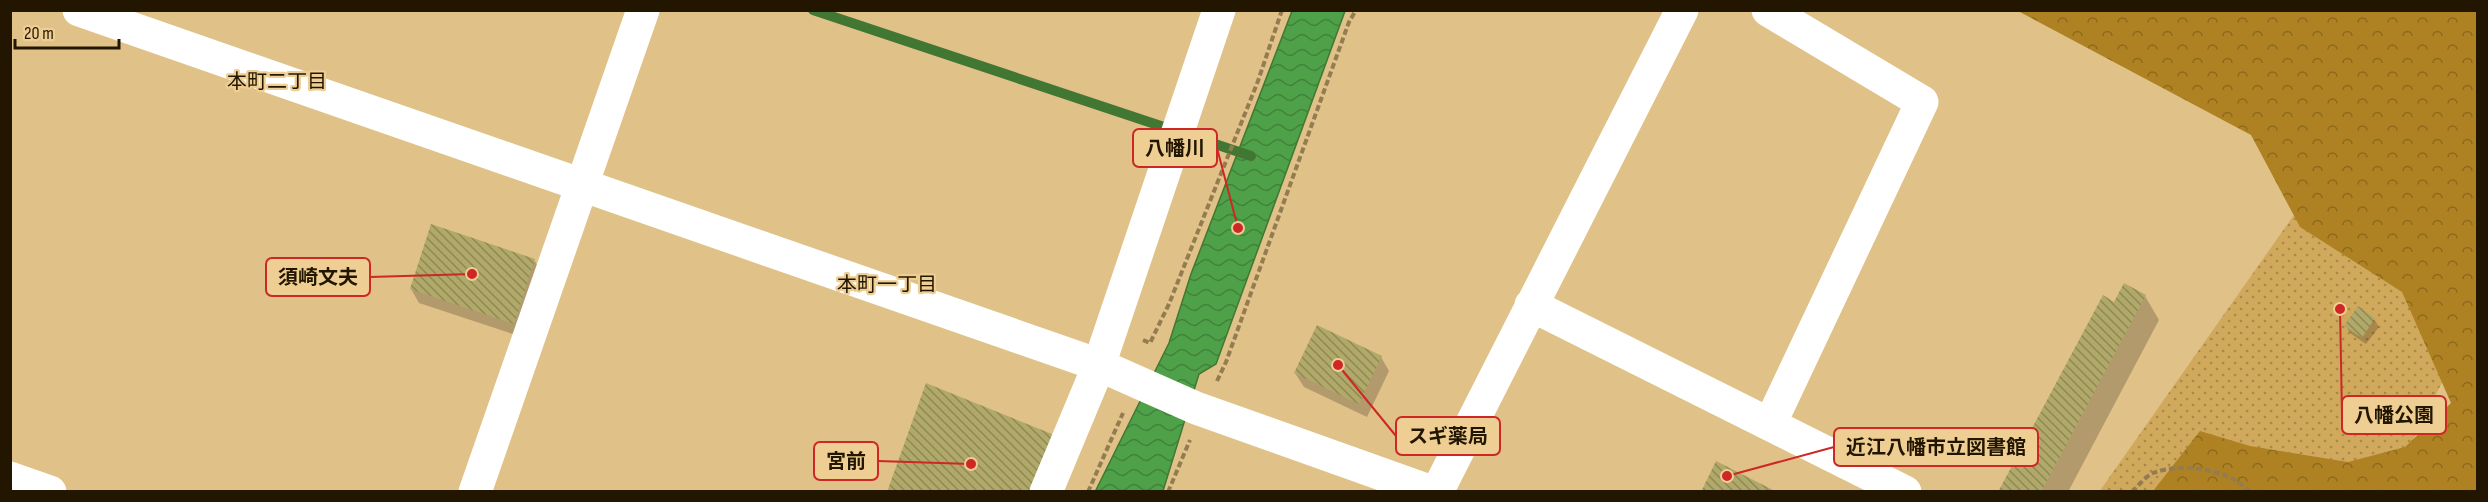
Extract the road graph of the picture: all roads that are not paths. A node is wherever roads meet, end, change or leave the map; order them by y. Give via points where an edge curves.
1 (79, 10) edge
2 (643, 10) edge
3 (1219, 10) edge
4 (1682, 10) edge
5 (1768, 10) edge
6 (582, 185) junction
7 (1532, 305) junction
8 (1099, 365) junction
9 (1770, 424) junction
10 (10, 478) edge
11 (50, 492) edge
12 (475, 492) edge
13 (1046, 492) edge
14 (1432, 492) edge
15 (1437, 492) edge
16 (1905, 492) edge

1 - 6 street
2 - 6 street
3 - 8 street
4 - 7 street
5 - 9 street via 1922,102
6 - 8 street
6 - 12 street
7 - 9 street
7 - 15 street
8 - 13 street
8 - 14 street via 1201,409
9 - 16 street
10 - 11 street

